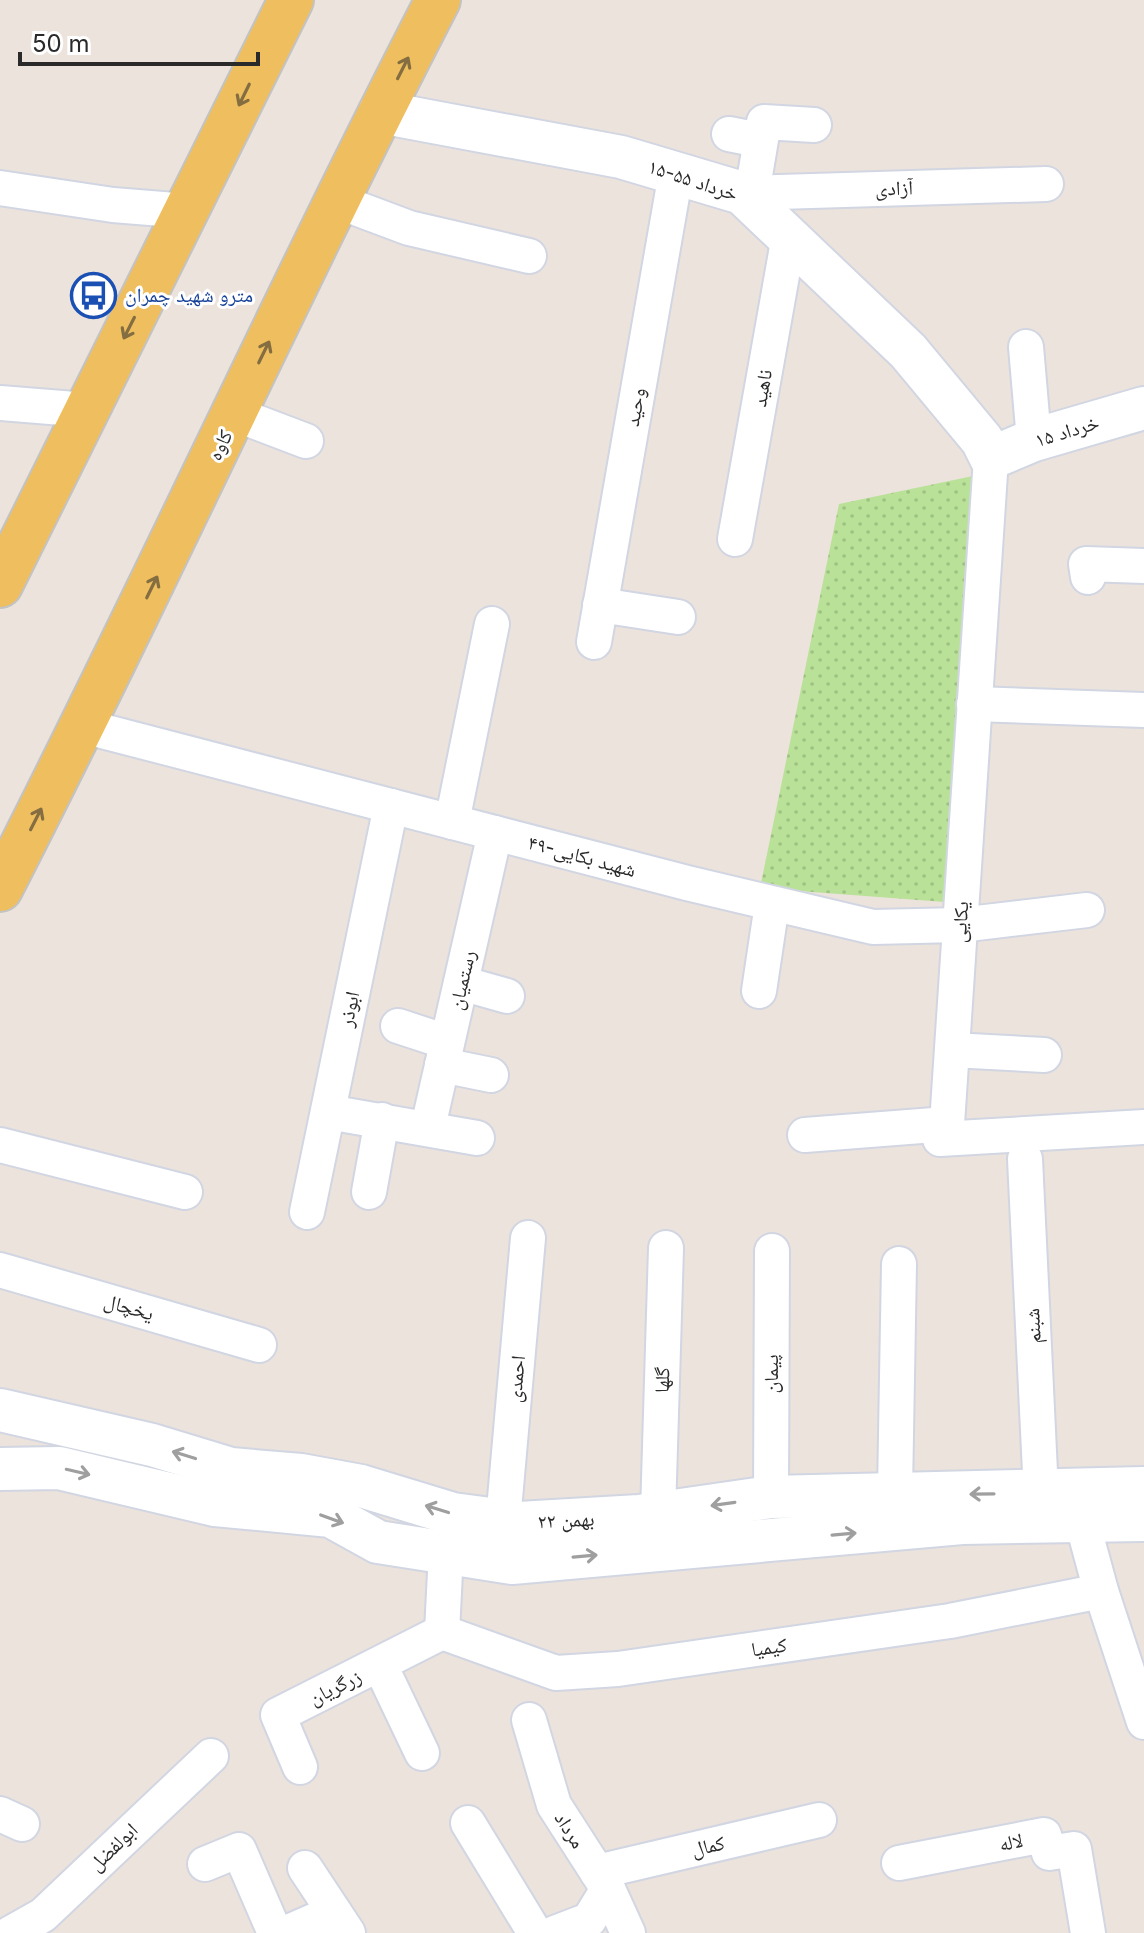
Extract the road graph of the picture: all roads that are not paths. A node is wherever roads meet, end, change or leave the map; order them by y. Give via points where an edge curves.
1 (291, 0) edge
2 (438, 0) edge
3 (380, 112) junction
4 (814, 125) dead end
5 (676, 173) junction
6 (1046, 184) dead end
7 (0, 188) edge
8 (747, 193) junction
9 (337, 201) junction
10 (187, 211) junction
11 (789, 236) junction
12 (529, 256) dead end
13 (1026, 347) dead end
14 (0, 403) edge
15 (1144, 408) edge
16 (87, 410) junction
17 (235, 414) junction
18 (1034, 440) junction
19 (306, 441) dead end
20 (991, 458) junction
21 (735, 539) dead end
22 (1144, 566) edge
23 (1088, 577) dead end
24 (0, 585) edge
25 (600, 605) junction
26 (678, 617) dead end
27 (492, 624) dead end
28 (594, 642) dead end
29 (974, 704) junction
30 (1144, 710) edge
31 (83, 726) junction
32 (391, 806) junction
33 (452, 822) junction
34 (495, 833) junction
35 (0, 889) edge
36 (772, 904) junction
37 (1087, 910) dead end
38 (960, 925) junction
39 (461, 983) junction
40 (759, 991) dead end
41 (507, 996) dead end
42 (398, 1026) dead end
43 (952, 1050) junction
44 (445, 1054) junction
45 (1044, 1055) dead end
46 (491, 1075) dead end
47 (328, 1112) junction
48 (382, 1120) junction
49 (428, 1127) junction
50 (1144, 1127) edge
51 (944, 1131) junction
52 (805, 1135) dead end
53 (477, 1138) dead end
54 (0, 1145) edge
55 (1025, 1159) dead end
56 (185, 1192) dead end
57 (369, 1192) dead end
58 (307, 1212) dead end
59 (528, 1238) dead end
60 (666, 1248) dead end
61 (772, 1251) dead end
62 (899, 1264) dead end
63 (0, 1270) edge
64 (259, 1345) dead end
65 (0, 1410) edge
66 (0, 1469) edge
67 (1144, 1488) edge
68 (895, 1491) junction
69 (1041, 1493) junction
70 (771, 1497) junction
71 (658, 1513) junction
72 (1144, 1520) edge
73 (503, 1521) junction
74 (1082, 1521) junction
75 (446, 1552) junction
76 (1101, 1591) junction
77 (442, 1632) junction
78 (380, 1665) junction
79 (529, 1720) dead end
80 (1144, 1722) edge
81 (422, 1753) dead end
82 (211, 1756) dead end
83 (300, 1767) dead end
84 (819, 1820) dead end
85 (468, 1823) dead end
86 (899, 1863) dead end
87 (205, 1864) dead end
88 (305, 1868) dead end
89 (603, 1881) junction
90 (341, 1922) edge
91 (11, 1933) edge
92 (275, 1933) edge
93 (286, 1933) edge
94 (535, 1933) edge
95 (555, 1933) edge
96 (628, 1933) edge
97 (1088, 1933) edge

1 -> 10 main road
3 -> 2 main road, کاوه
3 - 5 street, ۱۵-۵۵ خرداد via 621,157
3 - 9 main road, کاوه
4 - 8 street via 764,122 744,137
5 - 8 street, ۱۵-۵۵ خرداد
5 - 25 street, وحید
6 - 8 street, آزادی
7 - 10 street
8 - 11 street, ۱۵-۵۵ خرداد
9 - 12 street via 409,228
17 -> 9 main road, کاوه
10 -> 16 main road
11 - 20 street, ۱۵-۵۵ خرداد via 908,351
11 - 21 street, ناهید
13 - 18 street
14 - 16 street
15 - 18 street, ۱۵ خرداد
16 - 24 main road
17 - 19 street
31 -> 17 main road, کاوه
18 - 20 street, ۱۵ خرداد
20 - 29 street, یکایی
22 - 23 street via 1086,564
25 - 26 street
25 - 28 street, وحید
27 - 33 street
29 - 30 street
29 - 38 street, یکایی
31 - 32 street, ۴۹-شهید بکایی
35 -> 31 main road, کاوه
32 - 33 street, ۴۹-شهید بکایی
32 - 47 street, ابوذر
33 - 34 street, ۴۹-شهید بکایی
34 - 36 street, ۴۹-شهید بکایی
34 - 39 street, رستمیان
36 - 38 street, ۴۹-شهید بکایی via 873,927
36 - 40 street
37 - 38 street, ۴۹-شهید بکایی
38 - 43 street, یکایی
39 - 41 street
39 - 44 street, رستمیان
42 - 44 street
43 - 45 street
43 - 51 street, یکایی
44 - 46 street
44 - 49 street, رستمیان
47 - 48 street
47 - 58 street, ابوذر
48 - 49 street
48 - 57 street
49 - 53 street
50 - 51 street
51 - 52 street
54 - 56 street
55 - 69 street, شبنم
59 - 73 street, احمدی
60 - 71 street, گلها
61 - 70 street, پیمان
62 - 68 street
63 - 64 street, یخچال
73 -> 65 street, ۲۲ بهمن via 453,1514 361,1486 231,1469
66 -> 75 street, ۲۲ بهمن via 59,1468 215,1505 331,1516 378,1542
67 - 69 street, ۲۲ بهمن
69 -> 68 street, ۲۲ بهمن
68 - 70 street, ۲۲ بهمن
70 -> 71 street, ۲۲ بهمن
71 - 73 street, ۲۲ بهمن
72 - 74 street, ۲۲ بهمن
75 -> 74 street, ۲۲ بهمن via 512,1563 962,1523
74 - 76 street
75 - 77 street
76 - 77 street, کیمیا via 934,1623 618,1669 556,1673
76 - 80 street
77 - 78 street, زرگریان
78 - 81 street
78 - 83 street, زرگریان via 278,1715
79 - 89 street, مرداد via 554,1805
82 - 91 street, ابولفضل via 43,1915
84 - 89 street, کمال
85 - 94 street
86 - 97 street, لاله via 1044,1835 1049,1853 1074,1849
87 - 92 street via 239,1850
88 - 90 street
89 - 95 street via 589,1920
89 - 96 street, مرداد
90 - 93 street

